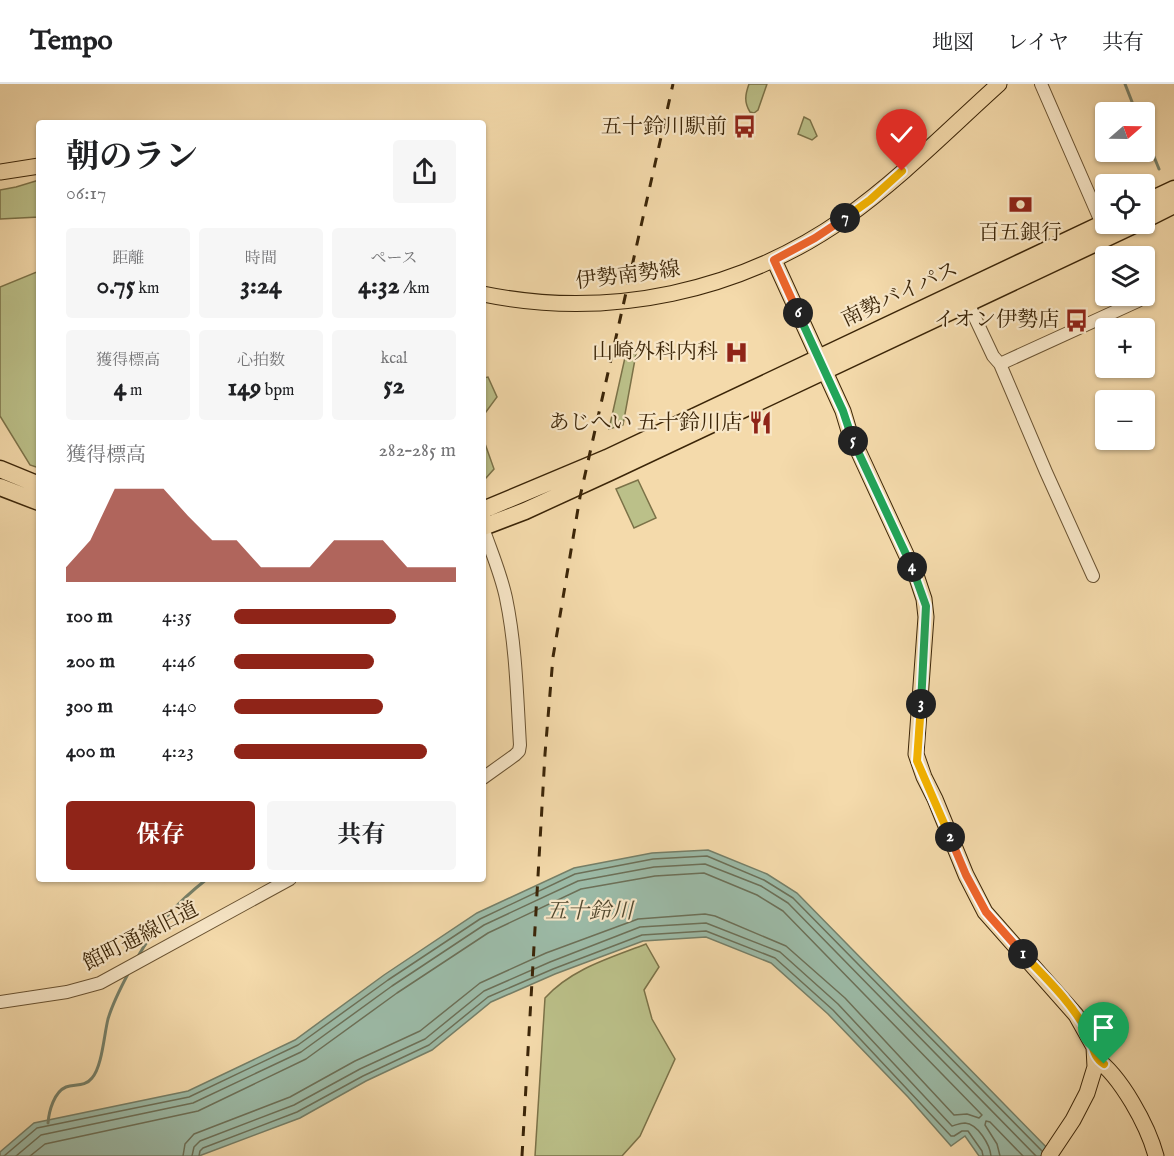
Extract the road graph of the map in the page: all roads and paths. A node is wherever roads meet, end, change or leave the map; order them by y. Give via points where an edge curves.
1 (999, 84) edge
2 (1041, 84) edge
3 (36, 166) edge
4 (0, 172) edge
5 (1174, 187) edge
6 (1155, 197) edge
7 (1095, 203) edge
8 (1172, 206) edge
9 (1155, 214) edge
10 (1095, 227) edge
11 (1115, 234) edge
12 (774, 260) junction
13 (486, 294) edge
14 (968, 303) junction
15 (1127, 306) edge
16 (821, 364) junction
17 (1000, 364) junction
18 (0, 469) edge
19 (36, 484) edge
20 (0, 487) edge
21 (36, 501) edge
22 (486, 509) edge
23 (486, 527) edge
24 (486, 536) edge
25 (1093, 576) dead end
26 (486, 776) edge
27 (285, 882) edge
28 (0, 1002) edge
29 (1095, 1058) junction
30 (1049, 1156) edge
31 (1156, 1156) edge

1 - 12 main road, 伊勢南勢線 via 870,200 815,238
2 - 7 street
3 - 4 main road
5 - 6 highway
8 - 9 highway
10 - 16 highway, 南勢バイパス
11 - 14 highway, 南勢バイパス
12 - 13 main road, 伊勢南勢線 via 707,286 627,302 544,303
12 - 16 main road
14 - 16 highway, 南勢バイパス
14 - 17 street
15 - 17 street
16 - 22 highway, 南勢バイパス
16 - 23 highway, 南勢バイパス via 610,472
16 - 29 main road via 924,599 916,754 924,777 986,912 1076,1015 1090,1038
17 - 25 street
18 - 19 highway
20 - 21 highway
24 - 26 street via 499,573 512,633 519,751
27 - 28 street, 館町通線旧道 via 100,983
29 - 30 main road via 1087,1093
29 - 31 main road via 1111,1072 1143,1121

